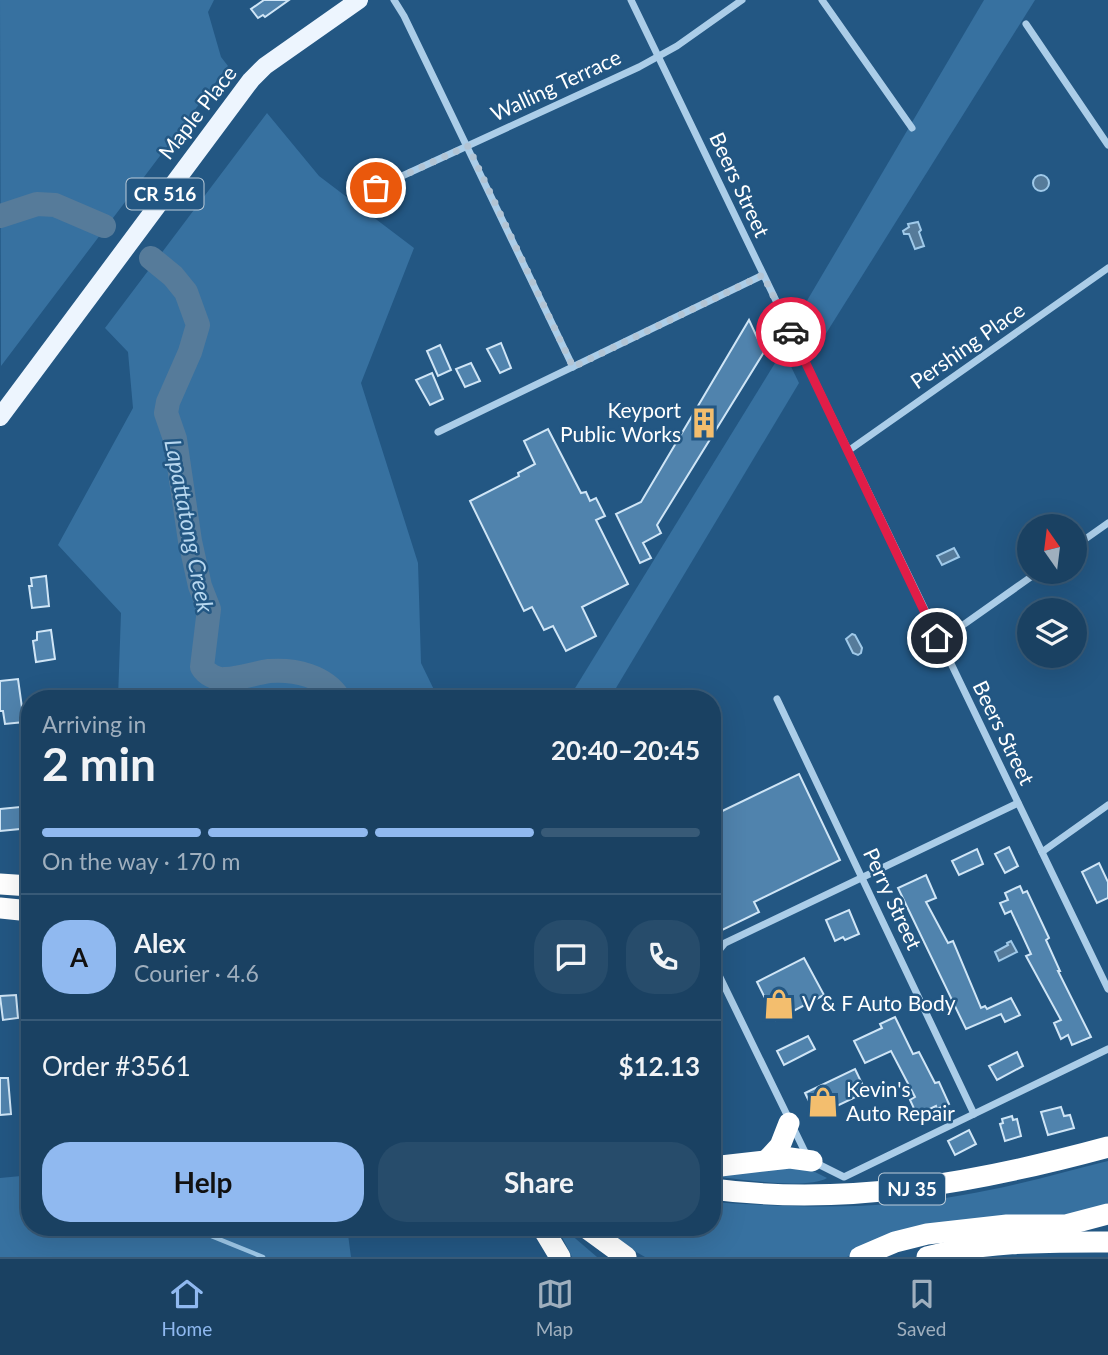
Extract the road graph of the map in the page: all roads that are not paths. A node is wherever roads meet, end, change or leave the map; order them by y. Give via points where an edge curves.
1 (359, 0) edge
2 (394, 0) edge
3 (631, 0) edge
4 (742, 0) edge
5 (821, 0) edge
6 (1026, 24) dead end
7 (659, 56) junction
8 (912, 128) dead end
9 (1108, 145) edge
10 (468, 146) junction
11 (376, 188) dead end
12 (1108, 268) edge
13 (763, 275) junction
14 (573, 367) junction
15 (0, 417) edge
16 (438, 432) dead end
17 (848, 451) junction
18 (1108, 523) edge
19 (1087, 538) edge
20 (1021, 584) edge
21 (939, 642) junction
22 (777, 699) dead end
23 (1018, 803) junction
24 (1108, 805) edge
25 (1042, 852) junction
26 (863, 877) junction
27 (0, 884) edge
28 (21, 885) edge
29 (0, 908) edge
30 (21, 910) edge
31 (721, 947) edge
32 (721, 980) edge
33 (1108, 989) edge
34 (1108, 1049) edge
35 (974, 1114) junction
36 (789, 1123) junction
37 (1108, 1147) edge
38 (767, 1160) junction
39 (812, 1161) junction
40 (721, 1166) edge
41 (845, 1185) junction
42 (721, 1190) edge
43 (1108, 1214) edge
44 (959, 1230) junction
45 (1108, 1231) edge
46 (547, 1236) edge
47 (597, 1236) edge
48 (1108, 1242) edge
49 (560, 1257) edge
50 (626, 1257) edge
51 (859, 1257) edge
52 (927, 1257) edge

1 - 15 main road, Maple Place / CR 516 via 251,80
2 - 10 street
3 - 7 street, Beers Street
4 - 7 street, Walling Terrace
5 - 8 street
6 - 9 street
7 - 10 street, Walling Terrace
7 - 13 street, Beers Street
10 - 11 street, Walling Terrace
10 - 14 street
12 - 17 street, Pershing Place
13 - 14 street
13 - 17 street, Beers Street
14 - 16 street
17 - 21 street, Beers Street
18 - 19 street
20 - 21 street
21 - 23 street, Beers Street
22 - 26 street, Perry Street
23 - 25 street, Beers Street
23 - 26 street
24 - 25 street
25 - 33 street, Beers Street
26 - 31 street
26 - 35 street, Perry Street
27 - 28 highway
29 - 30 highway
32 - 36 street
34 - 35 street
35 - 41 street via 921,1139
36 - 38 highway via 780,1146
36 - 39 street
37 - 41 highway, NJ 35 via 966,1182 919,1188
38 - 39 highway via 790,1157
38 - 40 highway
39 - 41 street
41 - 42 highway, NJ 35 via 774,1195
43 - 44 highway via 1066,1225
44 - 45 highway
44 - 51 highway via 911,1238
46 - 49 highway
47 - 50 highway
48 - 52 highway via 1022,1242

